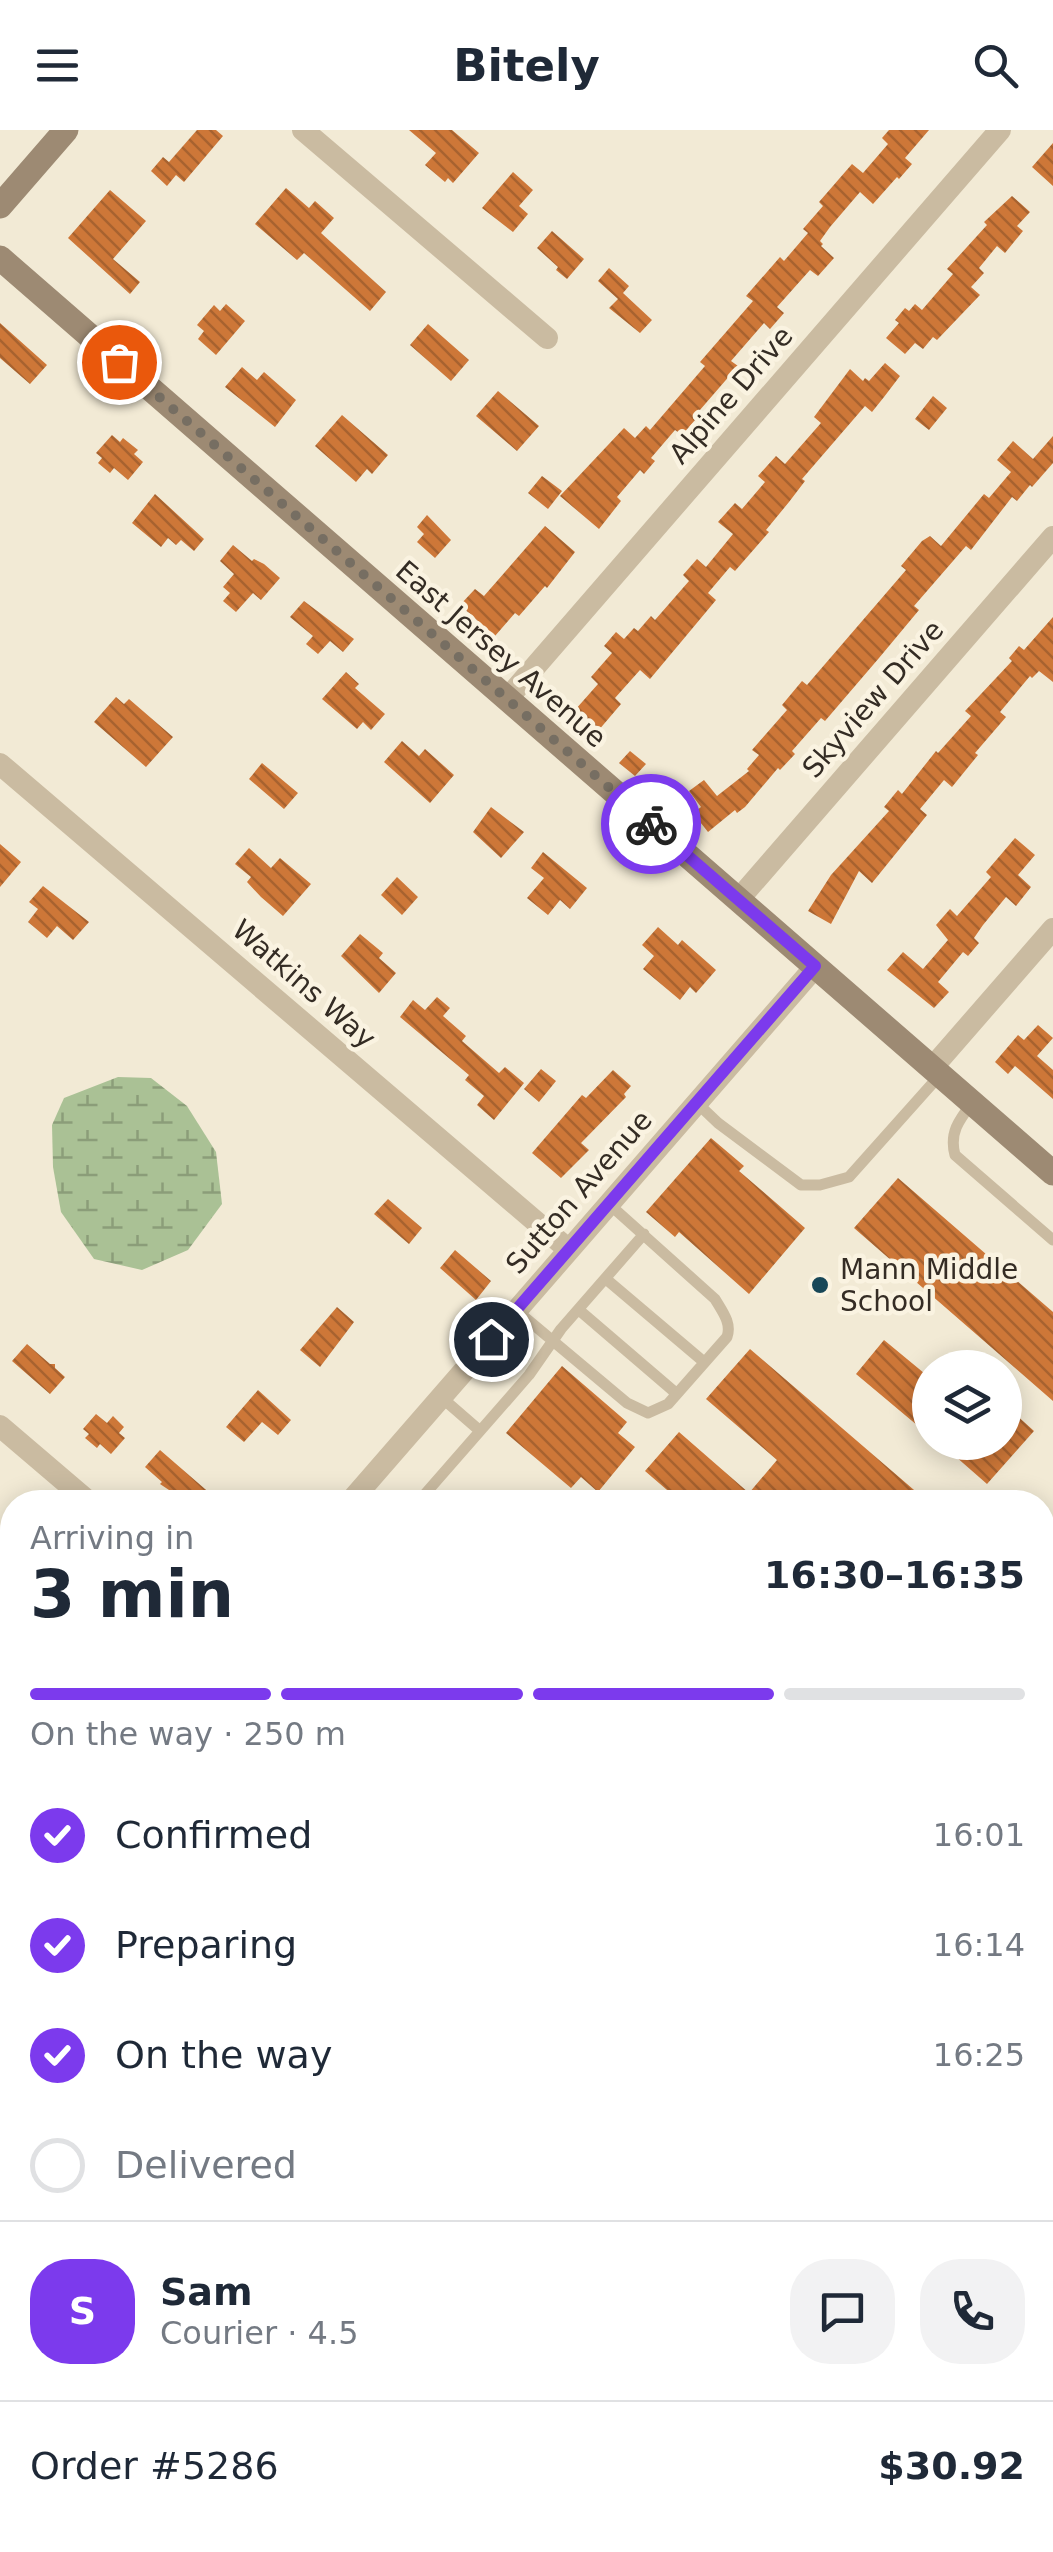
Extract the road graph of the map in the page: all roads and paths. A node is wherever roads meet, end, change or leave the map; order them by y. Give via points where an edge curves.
1 (66, 130) edge
2 (302, 130) edge
3 (1000, 130) edge
4 (0, 206) edge
5 (0, 258) edge
6 (547, 338) dead end
7 (1053, 537) edge
8 (507, 699) junction
9 (0, 764) edge
10 (738, 900) junction
11 (1053, 929) edge
12 (815, 966) junction
13 (936, 1072) junction
14 (696, 1103) junction
15 (972, 1103) junction
16 (1053, 1173) edge
17 (608, 1204) junction
18 (644, 1234) junction
19 (1053, 1240) edge
20 (568, 1250) junction
21 (606, 1279) junction
22 (516, 1310) junction
23 (579, 1310) junction
24 (553, 1342) junction
25 (704, 1362) junction
26 (677, 1394) junction
27 (441, 1397) junction
28 (0, 1426) edge
29 (479, 1430) junction
30 (75, 1490) edge
31 (360, 1490) edge
32 (428, 1490) edge

1 - 4 street
2 - 6 street
3 - 8 street, Alpine Drive
5 - 8 street, East Jersey Avenue
7 - 10 street, Skyview Drive
8 - 10 street, East Jersey Avenue
9 - 20 street, Watkins Way
10 - 12 street, East Jersey Avenue
11 - 13 street
12 - 13 street, East Jersey Avenue
12 - 14 street, Sutton Avenue
13 - 14 lane via 849,1177 820,1185 800,1185
13 - 15 street, East Jersey Avenue
14 - 17 street, Sutton Avenue
15 - 16 street, East Jersey Avenue
15 - 19 lane via 955,1125 955,1156
17 - 18 lane
17 - 20 street, Sutton Avenue
18 - 21 lane
18 - 25 lane via 726,1318 726,1337
20 - 22 street, Sutton Avenue
21 - 23 lane
21 - 25 lane
22 - 24 lane
22 - 27 street, Sutton Avenue
23 - 24 lane
23 - 26 lane
24 - 26 lane via 626,1403 648,1413
24 - 29 lane
25 - 26 lane
27 - 29 lane
27 - 31 street, Sutton Avenue
28 - 30 street
29 - 32 lane

